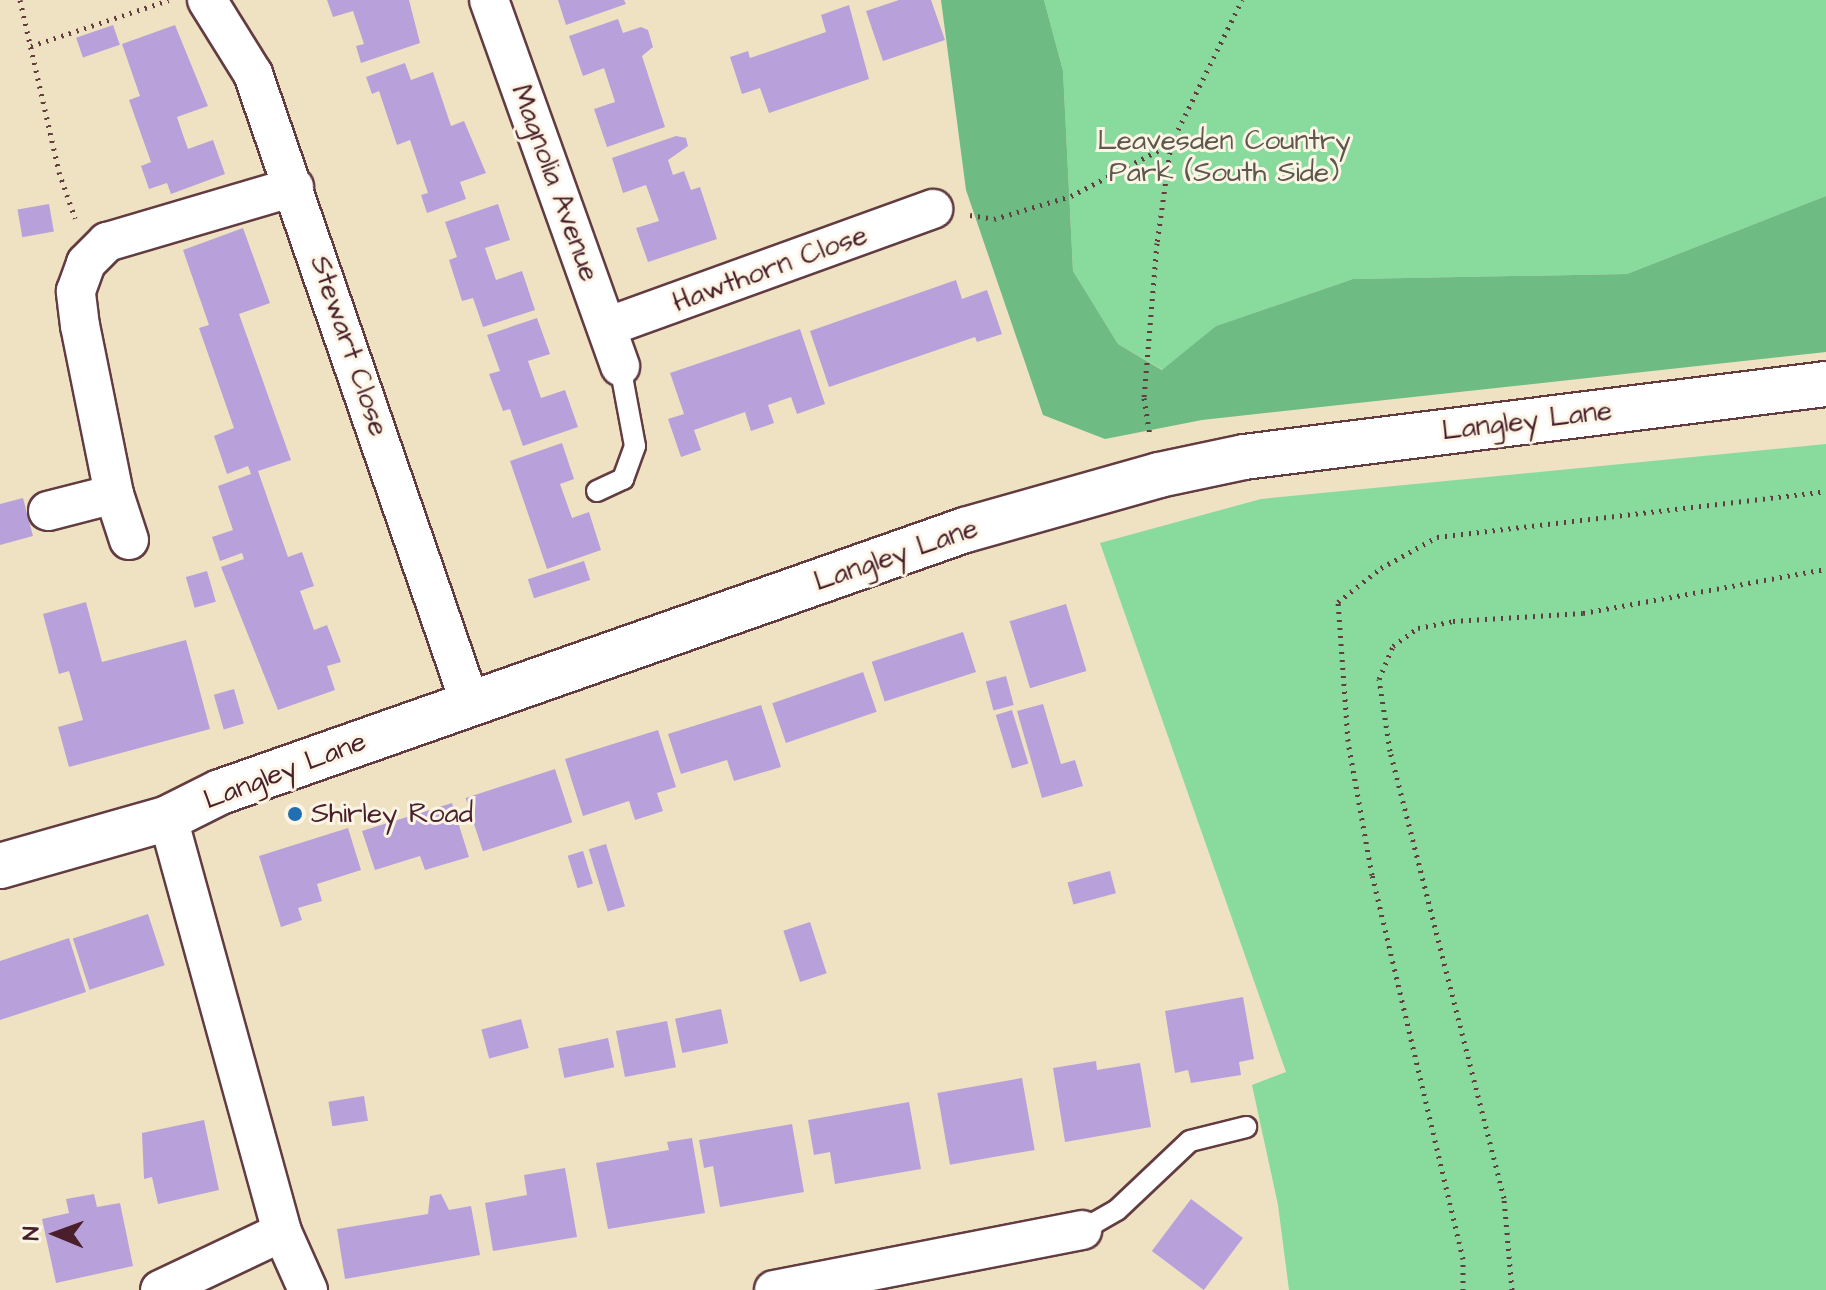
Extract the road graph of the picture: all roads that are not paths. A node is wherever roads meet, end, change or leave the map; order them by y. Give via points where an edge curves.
1 (207, 0) edge
2 (489, 0) edge
3 (294, 187) junction
4 (933, 209) road end
5 (607, 327) junction
6 (620, 366) joint
7 (1826, 384) edge
8 (597, 491) dead end
9 (114, 494) junction
10 (48, 511) dead end
11 (129, 540) dead end
12 (470, 703) junction
13 (168, 818) junction
14 (0, 866) edge
15 (1246, 1127) dead end
16 (1082, 1230) joint
17 (282, 1232) junction
18 (160, 1290) edge
19 (308, 1290) edge
20 (774, 1290) edge

1 - 3 street, Stewart Close via 253,74
2 - 5 street, Magnolia Avenue
3 - 9 street via 184,223 121,237 96,253 76,291
3 - 12 street, Stewart Close
4 - 5 street, Hawthorn Close
5 - 6 street, Magnolia Avenue
6 - 8 lane via 633,413 634,456 623,479
7 - 12 street, Langley Lane via 1244,457 1159,475 965,530
9 - 10 street
9 - 11 street
12 - 13 street, Langley Lane via 220,792
13 - 14 street, Langley Lane
13 - 17 street
15 - 16 lane via 1190,1141 1117,1210
16 - 20 street
17 - 18 street
17 - 19 street

